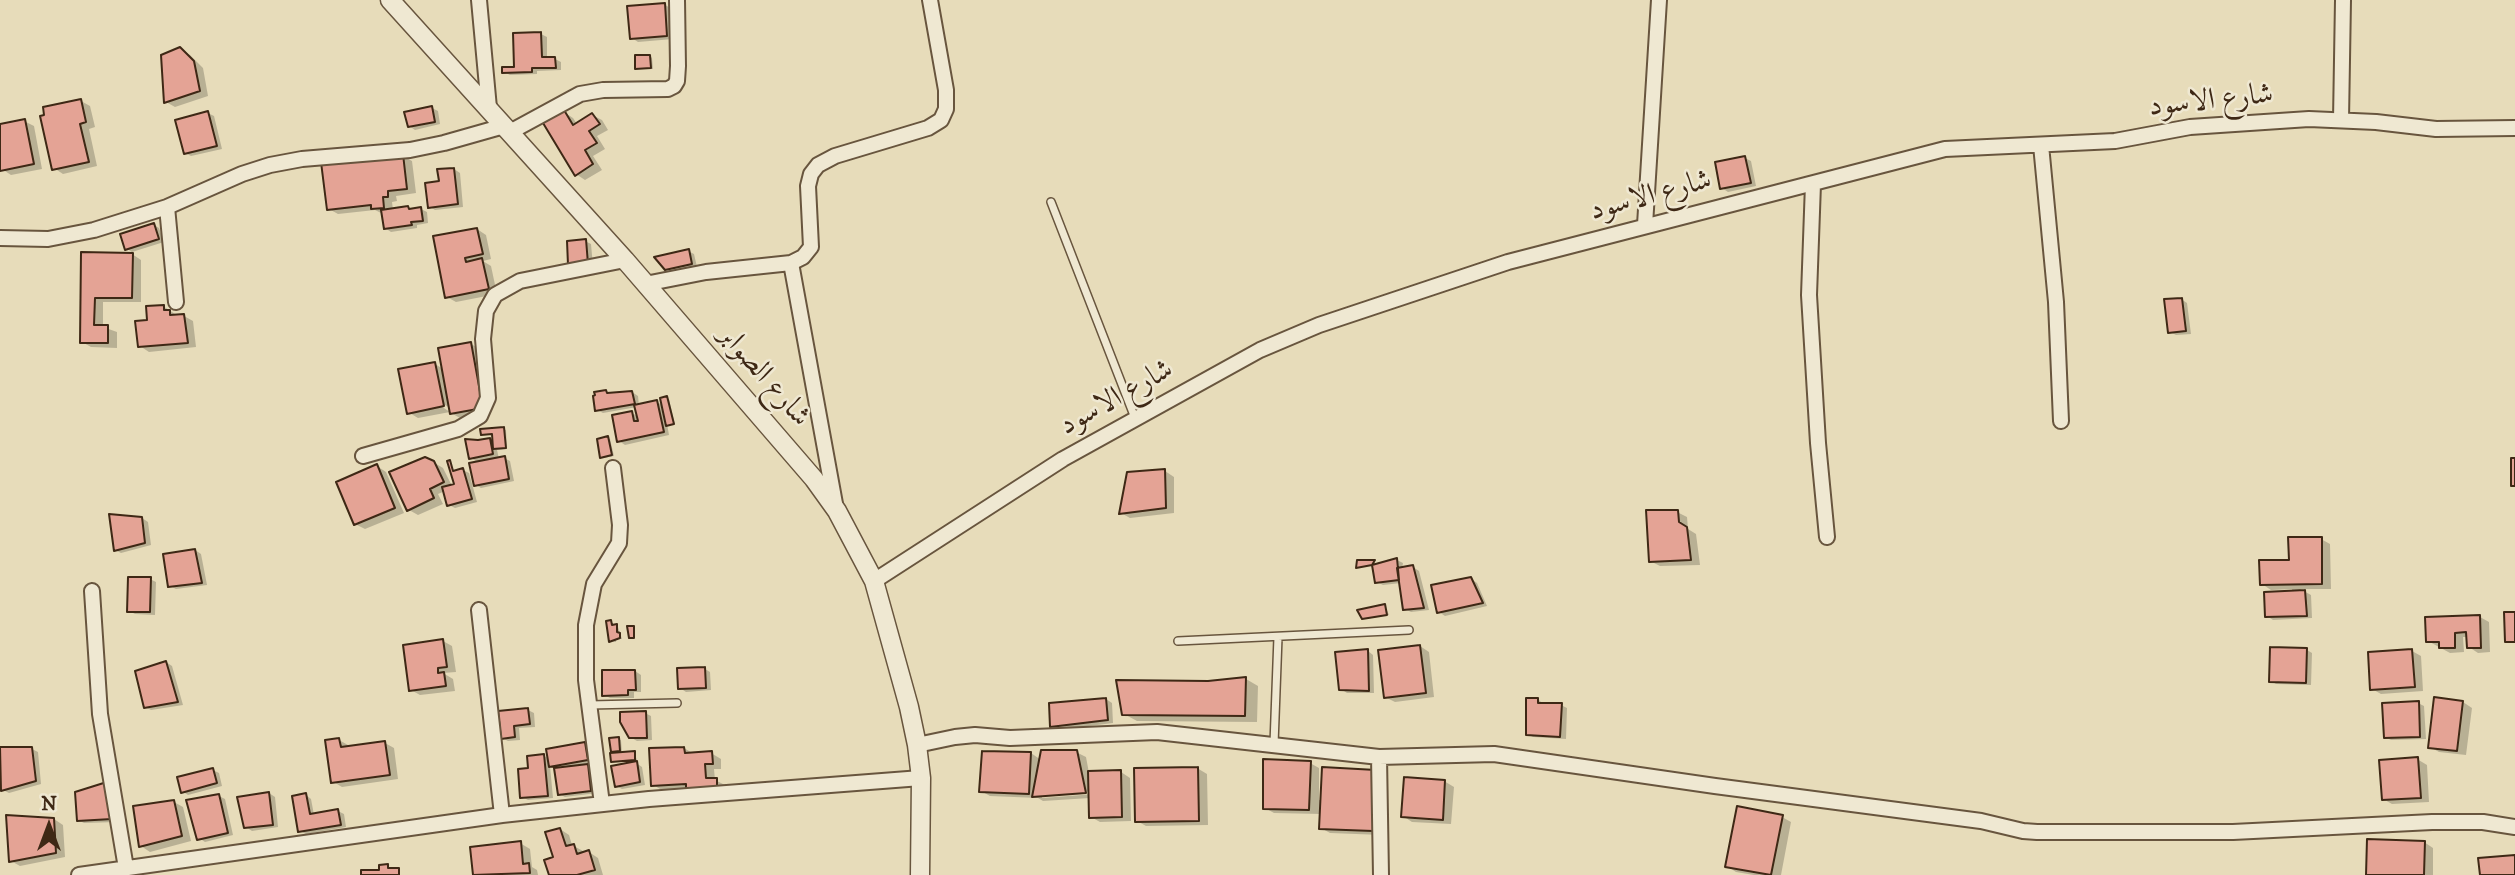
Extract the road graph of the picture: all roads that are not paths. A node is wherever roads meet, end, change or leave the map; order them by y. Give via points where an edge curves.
1 (390, 0) edge
2 (479, 0) edge
3 (677, 0) edge
4 (930, 0) edge
5 (1659, 0) edge
6 (2343, 0) edge
7 (489, 108) junction
8 (2341, 120) junction
9 (2515, 128) edge
10 (507, 129) junction
11 (2041, 145) junction
12 (1813, 184) junction
13 (1051, 202) dead end
14 (167, 207) junction
15 (1645, 225) junction
16 (0, 238) edge
17 (625, 260) junction
18 (791, 263) junction
19 (645, 284) junction
20 (176, 302) dead end
21 (1135, 418) junction
22 (2061, 421) dead end
23 (363, 456) dead end
24 (613, 468) dead end
25 (837, 511) junction
26 (1827, 537) dead end
27 (874, 581) junction
28 (92, 591) dead end
29 (479, 610) dead end
30 (1409, 630) dead end
31 (1278, 637) junction
32 (1178, 641) dead end
33 (677, 702) dead end
34 (589, 705) junction
35 (1274, 744) junction
36 (917, 745) junction
37 (1379, 757) junction
38 (921, 778) junction
39 (602, 804) junction
40 (502, 815) junction
41 (2515, 827) edge
42 (126, 868) junction
43 (79, 875) edge
44 (920, 875) edge
45 (1381, 875) edge

1 - 7 street, شارع الصوابر
2 - 7 street
3 - 10 street via 674,86 580,94
4 - 18 street via 946,90 942,120 818,165 808,186 811,247
5 - 15 street
6 - 8 street
7 - 10 street, شارع الصوابر
8 - 9 street, شارع الاسود via 2436,129
8 - 11 street, شارع الاسود via 2225,124 2115,141
10 - 14 street via 410,150 270,165
10 - 17 street, شارع الصوابر
11 - 12 street, شارع الاسود via 1945,149
11 - 22 street via 2056,302
12 - 15 street, شارع الاسود
12 - 26 street via 1809,295
13 - 21 lane
14 - 16 street via 59,237
14 - 20 street
15 - 21 street, شارع الاسود via 1508,262 1319,324
17 - 19 street, شارع الصوابر
17 - 23 street via 520,281 495,295 486,311 488,398 480,416 458,429
18 - 19 street
18 - 25 street
19 - 25 street, شارع الصوابر
21 - 27 street, شارع الاسود
24 - 34 street via 620,542 594,584 586,625
25 - 27 street, شارع الصوابر
27 - 36 street, شارع الصوابر
28 - 42 street via 100,714
29 - 40 street
30 - 31 lane
31 - 32 lane
31 - 35 lane
33 - 34 lane
34 - 39 street
35 - 36 street via 1157,732 955,737
35 - 37 street
36 - 38 street, شارع الصوابر
37 - 41 street via 1494,754 1981,821 2030,832 2233,832 2432,822
37 - 45 street
38 - 39 street
38 - 44 street, شارع الصوابر
39 - 40 street
40 - 42 street
42 - 43 street

